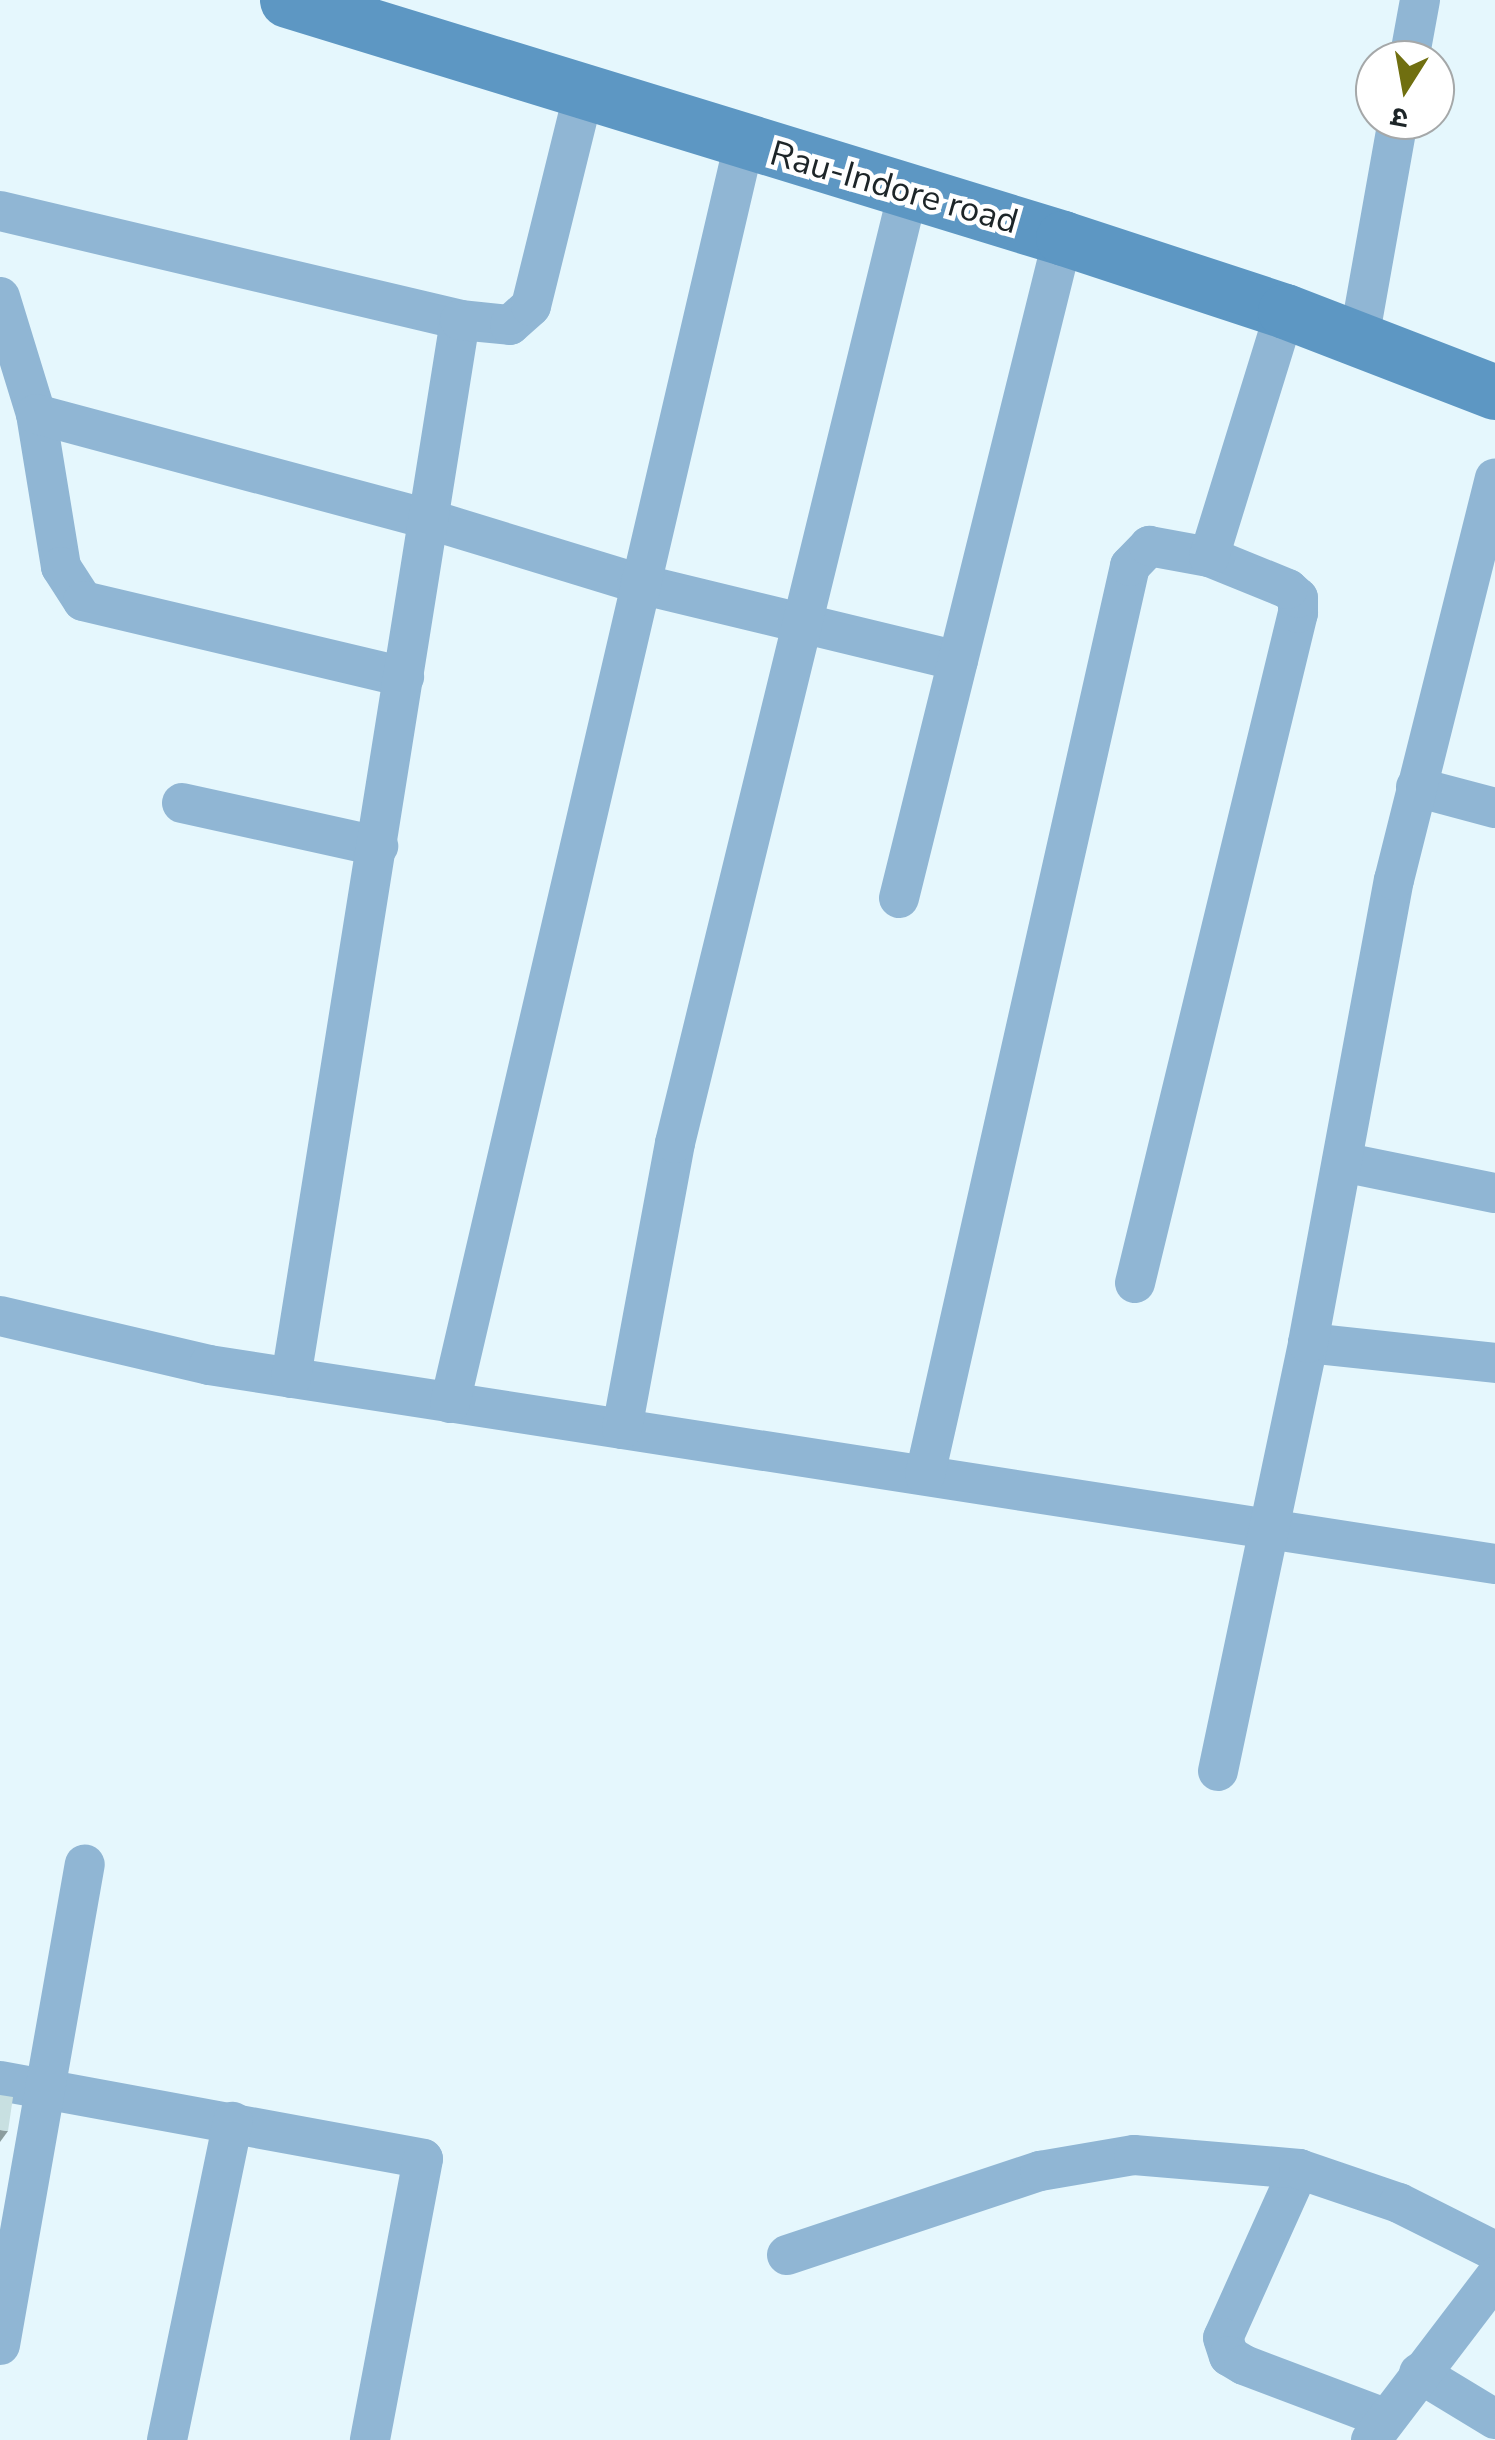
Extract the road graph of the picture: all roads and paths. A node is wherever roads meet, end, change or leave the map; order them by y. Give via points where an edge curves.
1 (287, 0) edge
2 (1420, 0) edge
3 (1413, 40) edge
4 (583, 96) junction
5 (1394, 140) edge
6 (744, 144) junction
7 (908, 192) junction
8 (0, 211) edge
9 (1063, 238) junction
10 (0, 298) edge
11 (1285, 311) junction
12 (460, 320) junction
13 (1359, 340) junction
14 (1495, 392) edge
15 (36, 414) junction
16 (1495, 479) edge
17 (431, 520) junction
18 (1209, 558) junction
19 (640, 584) junction
20 (802, 623) junction
21 (958, 662) junction
22 (404, 677) junction
23 (1416, 787) junction
24 (182, 802) dead end
25 (1495, 808) edge
26 (378, 846) junction
27 (900, 898) dead end
28 (1342, 1162) junction
29 (1495, 1193) edge
30 (1134, 1284) dead end
31 (0, 1316) edge
32 (1308, 1343) junction
33 (1495, 1363) edge
34 (272, 1375) junction
35 (450, 1402) junction
36 (622, 1429) junction
37 (926, 1475) junction
38 (1269, 1531) junction
39 (1495, 1564) edge
40 (1218, 1772) dead end
41 (85, 1864) dead end
42 (0, 2082) edge
43 (46, 2089) junction
44 (234, 2122) junction
45 (1299, 2168) junction
46 (1495, 2251) edge
47 (786, 2256) dead end
48 (1495, 2276) edge
49 (0, 2345) edge
50 (1419, 2373) junction
51 (1495, 2420) edge
52 (1377, 2429) edge
53 (167, 2440) edge
54 (370, 2440) edge

1 - 4 main road, Rau-Indore road
2 - 3 street
4 - 6 main road, Rau-Indore road
4 - 12 street via 531,306 510,326
5 - 13 street
6 - 7 main road, Rau-Indore road
6 - 19 street
7 - 9 main road, Rau-Indore road
7 - 20 street
8 - 12 street
9 - 11 main road, Rau-Indore road
9 - 21 street
10 - 15 street
11 - 13 main road, Rau-Indore road
11 - 18 street
12 - 17 street
13 - 14 main road, Rau-Indore road
15 - 17 street
15 - 22 street via 61,568 83,602
16 - 23 street
17 - 19 street
17 - 22 street
18 - 30 street via 1288,588 1298,598 1298,613
18 - 37 street via 1150,546 1130,566
19 - 20 street
19 - 35 street
20 - 21 street
20 - 36 street via 674,1142
21 - 27 street
22 - 26 street
23 - 25 street
23 - 28 street
24 - 26 street
26 - 34 street
28 - 29 street
28 - 32 street
31 - 34 street
32 - 33 street
32 - 38 street
34 - 35 street
35 - 36 street
36 - 37 street
37 - 38 street
38 - 39 street
38 - 40 street
41 - 43 street
42 - 43 street
43 - 44 street
43 - 49 street
44 - 53 street
44 - 54 street via 423,2159
45 - 46 street via 1399,2203
45 - 47 street via 1134,2155 1090,2160
45 - 52 street via 1223,2338 1230,2356 1244,2365
48 - 50 street
50 - 51 street
50 - 52 street

